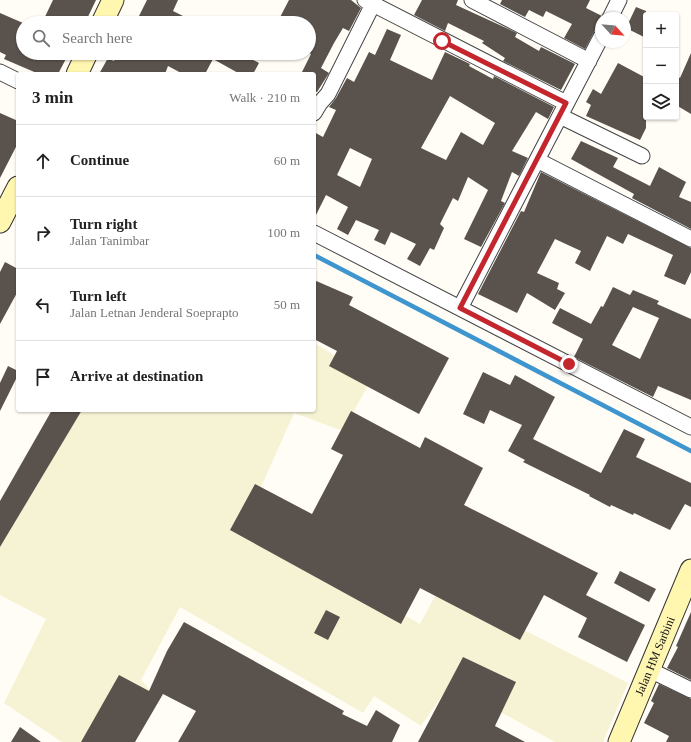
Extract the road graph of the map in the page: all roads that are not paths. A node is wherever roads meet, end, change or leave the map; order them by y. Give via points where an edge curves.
1 (113, 0) edge
2 (472, 0) edge
3 (619, 0) edge
4 (371, 1) edge
5 (613, 12) edge
6 (105, 16) edge
7 (595, 48) edge
8 (84, 60) edge
9 (589, 61) junction
10 (0, 72) edge
11 (78, 72) edge
12 (16, 80) edge
13 (316, 110) edge
14 (563, 110) junction
15 (642, 156) dead end
16 (536, 160) junction
17 (16, 191) edge
18 (0, 222) edge
19 (316, 234) edge
20 (691, 239) edge
21 (460, 308) junction
22 (691, 427) edge
23 (691, 570) edge
24 (650, 670) junction
25 (691, 690) edge
26 (619, 742) edge

1 - 6 main road
2 - 9 street
3 - 5 street
4 - 13 street via 328,94
4 - 14 street
7 - 9 street
8 - 11 main road
9 - 14 street
10 - 12 street
14 - 15 street
14 - 16 street
16 - 20 street
16 - 21 street
17 - 18 main road
19 - 21 street
21 - 22 street
23 - 24 main road, Jalan HM Sarbini
24 - 25 street
24 - 26 main road, Jalan HM Sarbini

